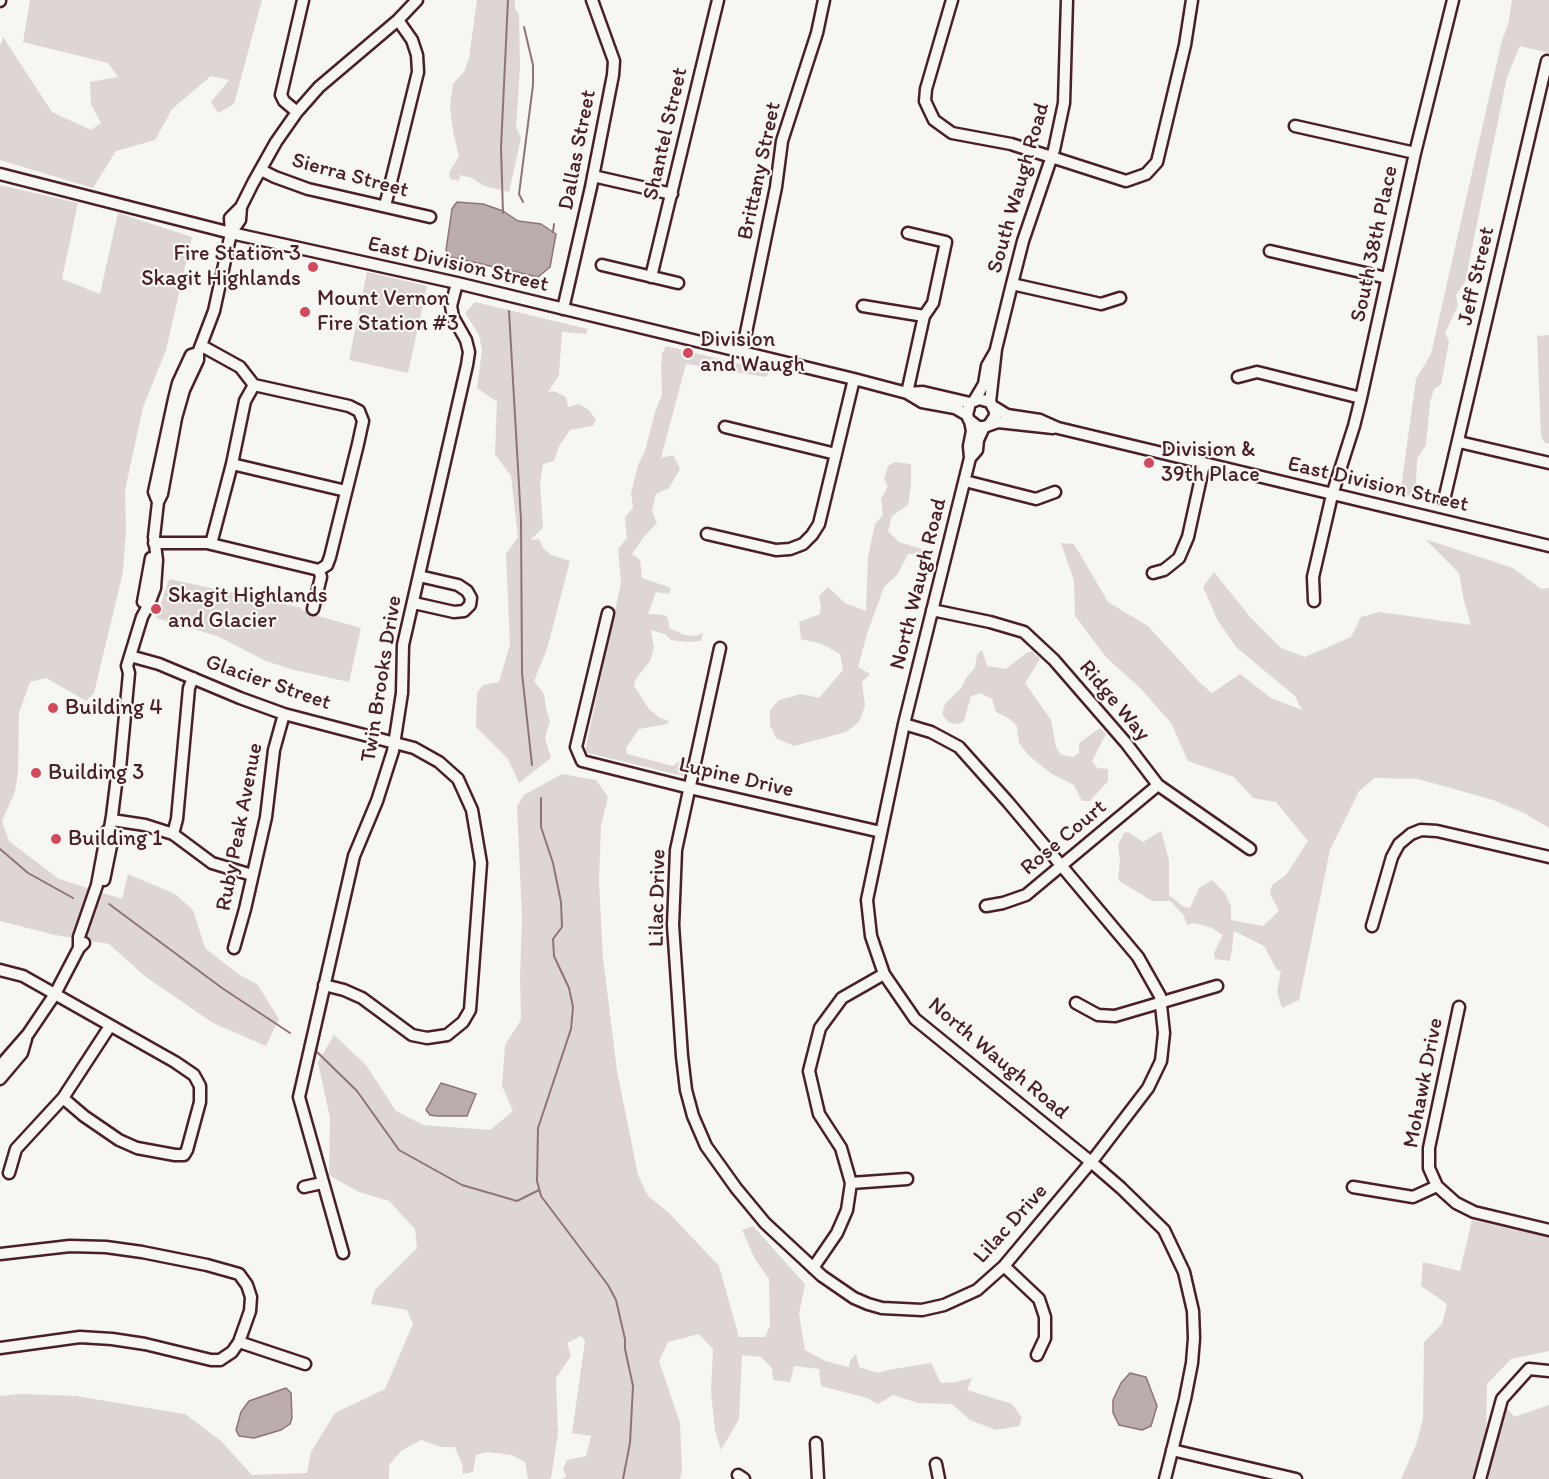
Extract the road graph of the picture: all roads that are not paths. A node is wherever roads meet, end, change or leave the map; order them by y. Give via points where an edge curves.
1 (303, 0) edge
2 (417, 0) edge
3 (592, 0) edge
4 (718, 0) edge
5 (824, 0) edge
6 (952, 0) edge
7 (1067, 0) edge
8 (1192, 0) edge
9 (1453, 0) edge
10 (398, 20) junction
11 (1547, 61) dead end
12 (297, 112) junction
13 (1295, 126) dead end
14 (1415, 153) junction
15 (1052, 156) junction
16 (261, 170) junction
17 (0, 174) edge
18 (593, 176) junction
19 (672, 194) junction
20 (385, 206) junction
21 (430, 217) dead end
22 (231, 233) junction
23 (908, 233) dead end
24 (1270, 251) dead end
25 (602, 265) dead end
26 (651, 277) junction
27 (1388, 278) junction
28 (678, 283) dead end
29 (457, 284) junction
30 (1012, 284) junction
31 (1120, 298) dead end
32 (862, 306) dead end
33 (563, 309) junction
34 (924, 316) junction
35 (996, 349) junction
36 (200, 350) junction
37 (742, 352) junction
38 (1238, 377) dead end
39 (854, 379) junction
40 (254, 385) junction
41 (907, 393) junction
42 (1361, 398) junction
43 (972, 402) junction
44 (992, 405) junction
45 (969, 418) junction
46 (986, 426) junction
47 (725, 427) dead end
48 (1058, 428) junction
49 (1459, 442) junction
50 (836, 454) junction
51 (974, 454) junction
52 (1549, 463) edge
53 (232, 464) junction
54 (1204, 464) junction
55 (965, 481) junction
56 (346, 491) junction
57 (1055, 492) dead end
58 (1332, 495) junction
59 (1444, 500) dead end
60 (707, 534) dead end
61 (211, 544) junction
62 (1549, 546) edge
63 (154, 547) junction
64 (319, 570) junction
65 (1153, 573) dead end
66 (419, 576) junction
67 (1314, 601) dead end
68 (414, 603) junction
69 (313, 609) dead end
70 (933, 610) junction
71 (608, 613) dead end
72 (720, 648) dead end
73 (129, 661) junction
74 (193, 678) junction
75 (284, 714) junction
76 (904, 724) junction
77 (394, 743) junction
78 (1158, 785) junction
79 (690, 788) junction
80 (111, 824) junction
81 (881, 832) junction
82 (173, 834) junction
83 (1250, 849) dead end
84 (1549, 857) edge
85 (1061, 867) junction
86 (252, 875) junction
87 (986, 906) dead end
88 (1371, 926) dead end
89 (234, 948) dead end
90 (0, 970) edge
91 (884, 974) junction
92 (324, 985) junction
93 (1217, 986) dead end
94 (55, 994) junction
95 (1076, 1003) dead end
96 (1162, 1004) junction
97 (1459, 1007) dead end
98 (110, 1026) junction
99 (28, 1034) junction
100 (0, 1066) edge
101 (0, 1078) edge
102 (63, 1098) junction
103 (1091, 1162) junction
104 (9, 1173) dead end
105 (907, 1179) dead end
106 (322, 1183) junction
107 (851, 1183) junction
108 (1437, 1186) junction
109 (304, 1187) dead end
110 (1353, 1187) dead end
111 (1549, 1230) edge
112 (343, 1252) dead end
113 (0, 1254) edge
114 (1004, 1266) junction
115 (813, 1268) junction
116 (239, 1342) junction
117 (0, 1348) edge
118 (1037, 1355) dead end
119 (305, 1364) dead end
120 (1549, 1371) edge
121 (816, 1443) dead end
122 (1172, 1450) junction
123 (936, 1464) dead end
124 (818, 1479) edge
125 (939, 1479) edge
126 (1165, 1479) edge
127 (1296, 1479) edge
128 (1480, 1479) edge

1 - 12 street via 281,95
2 - 10 street
3 - 18 street, Dallas Street via 614,61
4 - 19 street, Shantel Street
5 - 37 street, Brittany Street via 782,141 777,187
6 - 15 street via 926,89 925,101 934,120 952,133
7 - 15 street, South Waugh Road via 1064,104
8 - 15 street via 1157,162 1146,174 1126,181
9 - 14 street, South 38th Place
10 - 12 street via 319,87
10 - 20 street via 412,40 418,72
11 - 49 street, Jeff Street
12 - 16 street
13 - 14 street
14 - 27 street, South 38th Place
15 - 30 street, South Waugh Road
16 - 20 street, Sierra Street via 308,189
16 - 22 street
17 - 22 street, East Division Street
18 - 19 street
18 - 33 street, Dallas Street
19 - 26 street, Shantel Street
20 - 21 street, Sierra Street
22 - 29 street, East Division Street
22 - 36 street via 214,311
23 - 34 street via 946,242 933,303
24 - 27 street
25 - 26 street
26 - 28 street
27 - 42 street, South 38th Place
29 - 33 street, East Division Street
29 - 66 street, Twin Brooks Drive via 453,316 469,352
30 - 31 street via 1101,304
30 - 35 street, South Waugh Road
32 - 34 street
33 - 37 street, East Division Street
34 - 41 street
35 - 43 street, South Waugh Road via 984,384
35 - 44 street, South Waugh Road
36 - 40 street via 240,367
36 - 63 street via 191,355 176,391 154,492 158,502
37 - 39 street, East Division Street
38 - 42 street via 1257,372
39 - 41 street, East Division Street
39 - 50 street
40 - 53 street via 245,401
40 - 56 street via 359,411 363,421
41 - 43 street, East Division Street via 923,392
41 - 45 street, East Division Street via 921,402 955,408
42 - 58 street, South 38th Place
43 - 44 street via 985,399
43 - 45 street
44 - 46 street via 995,416
44 - 48 street, East Division Street via 1007,415 1040,420
45 - 46 street via 978,427
45 - 51 street, North Waugh Road via 969,446
46 - 48 street, East Division Street via 998,422
46 - 51 street, North Waugh Road
47 - 50 street
48 - 54 street, East Division Street
49 - 52 street
49 - 59 street, Jeff Street
50 - 60 street via 819,525 803,544 776,550
51 - 55 street, North Waugh Road
53 - 56 street
53 - 61 street
54 - 58 street, East Division Street
54 - 65 street via 1188,537 1179,558
55 - 57 street via 1036,499
55 - 70 street, North Waugh Road
56 - 64 street via 330,557
58 - 62 street, East Division Street
58 - 67 street, South 38th Place via 1313,577
61 - 63 street
61 - 64 street
63 - 73 street via 142,617
64 - 69 street via 321,577
66 - 68 street, Twin Brooks Drive
66 - 68 street via 458,585 467,591 470,605 464,611 454,612
68 - 77 street, Twin Brooks Drive via 403,645 402,693
70 - 76 street, North Waugh Road
70 - 78 street, Ridge Way via 1024,632 1054,660
71 - 79 street, Lupine Drive via 576,747 582,761
72 - 79 street, Lilac Drive
73 - 74 street, Glacier Street via 159,664
73 - 80 street
74 - 75 street, Glacier Street
74 - 82 street
75 - 77 street, Glacier Street
75 - 86 street, Ruby Peak Avenue
76 - 81 street, North Waugh Road
76 - 85 street, Lilac Drive via 931,732 959,747
77 - 92 street, Twin Brooks Drive via 380,792 354,856
77 - 92 street, Glacier Street via 414,748 449,770 458,779 472,810 481,863 470,1010 447,1035 427,1038 412,1035 362,998
78 - 83 street, Ridge Way
78 - 85 street, Rose Court
79 - 81 street, Lupine Drive
79 - 115 street, Lilac Drive via 676,850 673,925 686,1090 706,1146 765,1223
80 - 82 street via 145,825
80 - 94 street via 79,948
81 - 91 street, North Waugh Road via 867,900 871,936
82 - 86 street via 212,863
84 - 88 street via 1421,830 1399,844 1392,857
85 - 87 street, Rose Court via 1026,896
85 - 96 street, Lilac Drive via 1138,957
86 - 89 street, Ruby Peak Avenue
90 - 94 street via 23,976
91 - 103 street, North Waugh Road via 915,1019
91 - 107 street via 842,998 819,1028 809,1071 819,1114 841,1148
92 - 106 street, Twin Brooks Drive via 299,1097
93 - 96 street
94 - 98 street
94 - 99 street
95 - 96 street via 1098,1015 1115,1016
96 - 103 street, Lilac Drive via 1160,1064 1148,1088
97 - 108 street, Mohawk Drive via 1428,1149 1429,1168
98 - 102 street
98 - 102 street via 194,1075 200,1086 200,1102 184,1155 137,1148 119,1140
99 - 100 street
99 - 101 street via 22,1053
102 - 104 street via 16,1149
103 - 114 street, Lilac Drive
103 - 122 street, North Waugh Road via 1164,1230 1184,1272 1193,1311 1194,1338 1187,1390
105 - 107 street
106 - 109 street
106 - 112 street, Twin Brooks Drive
107 - 115 street via 848,1210
108 - 110 street via 1413,1197
108 - 111 street via 1474,1212
113 - 116 street via 70,1246 106,1247 239,1274 251,1297
114 - 115 street, Lilac Drive via 977,1290 922,1310 868,1304 833,1285
114 - 118 street via 1039,1299 1046,1317 1045,1338
116 - 117 street via 227,1357 211,1360 145,1344 80,1337
116 - 119 street
120 - 128 street via 1529,1369 1502,1399
121 - 124 street
122 - 126 street, North Waugh Road
122 - 127 street
123 - 125 street

